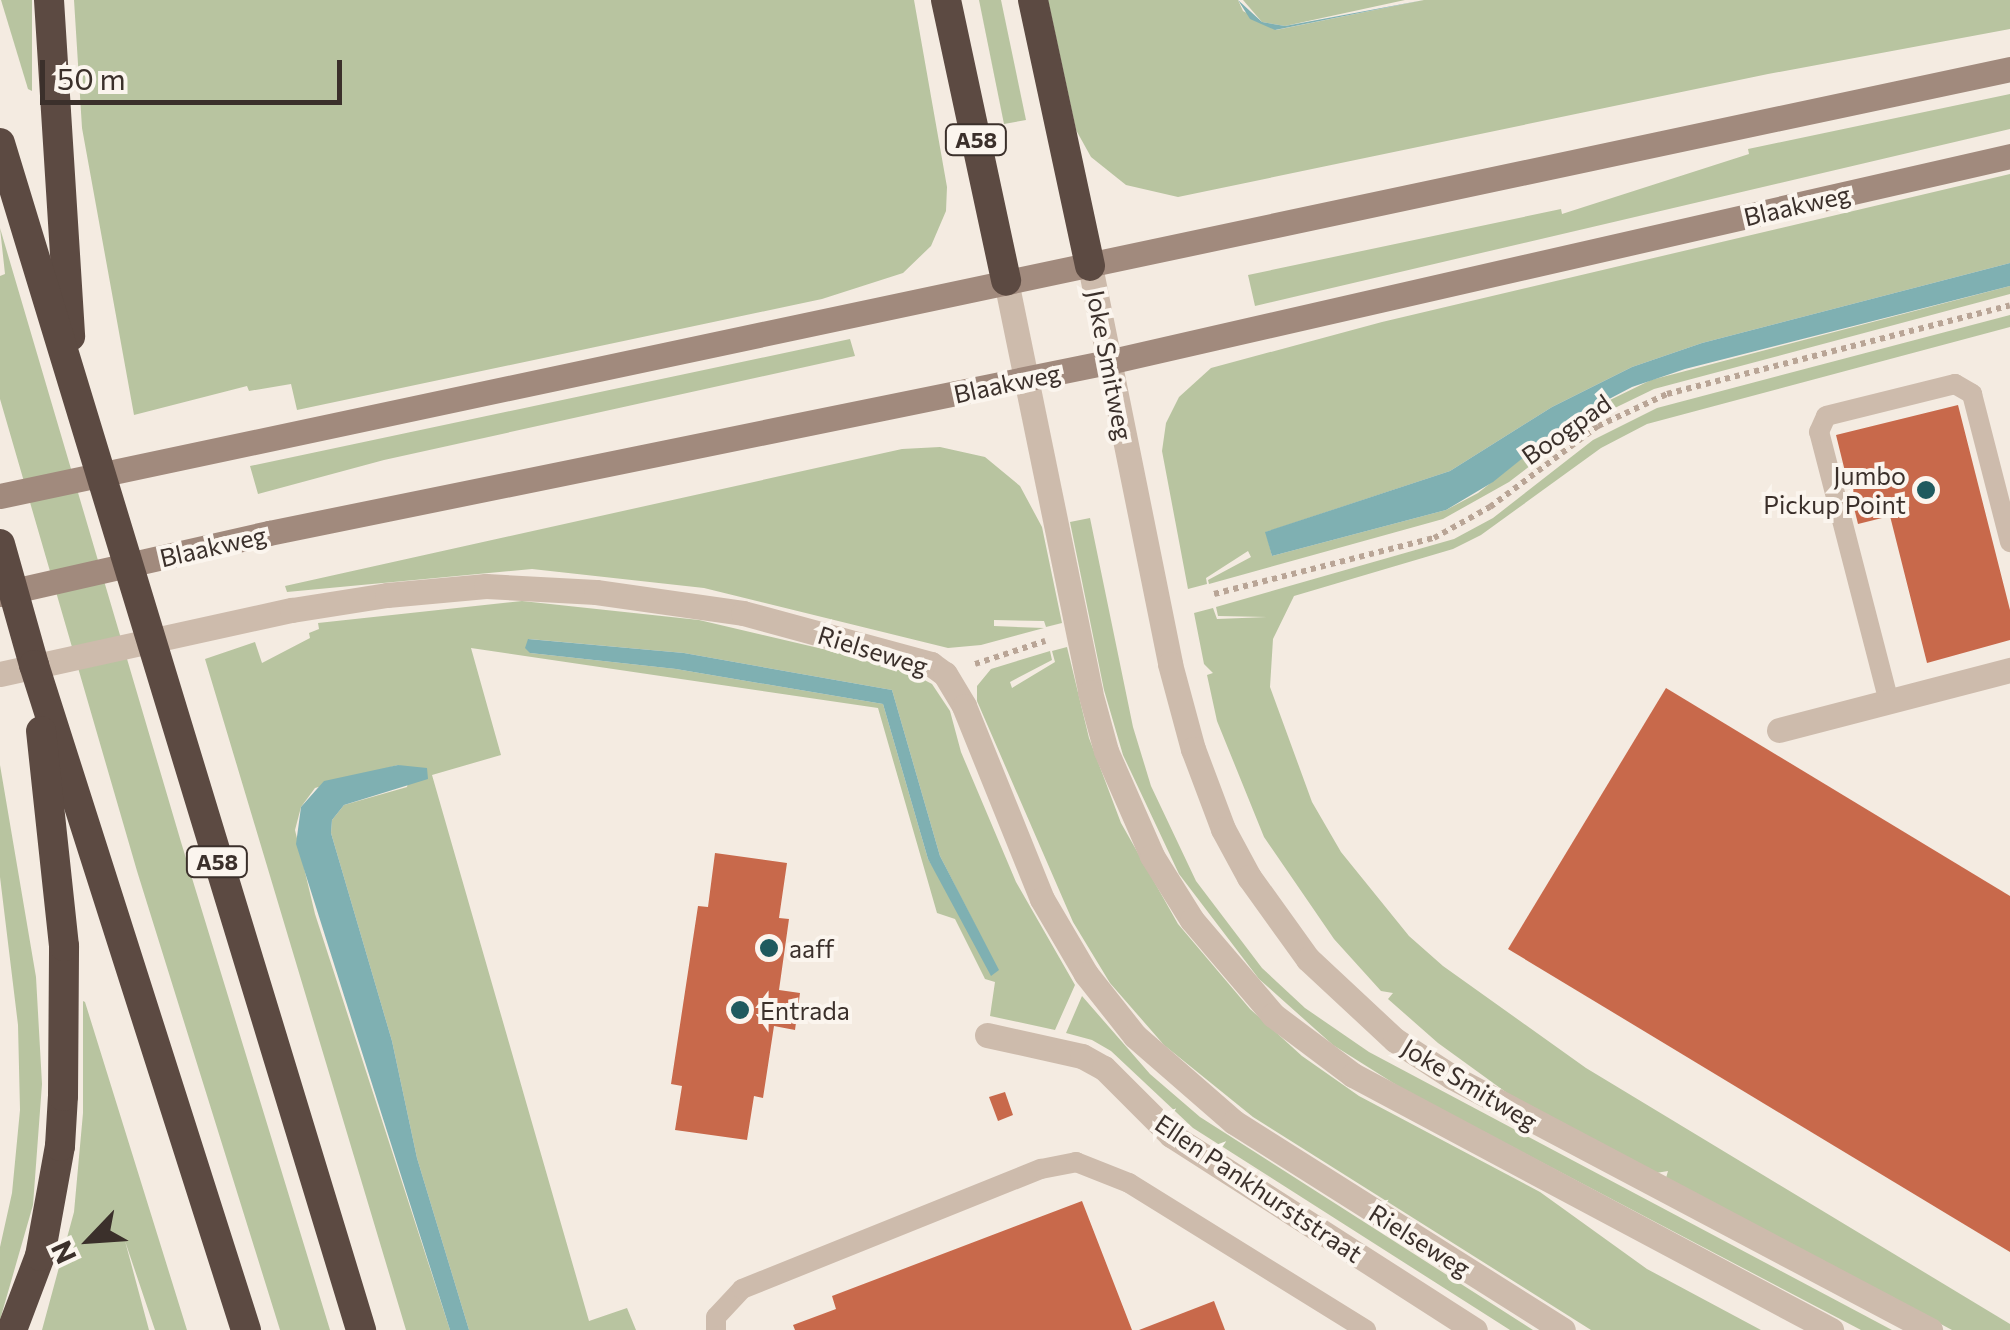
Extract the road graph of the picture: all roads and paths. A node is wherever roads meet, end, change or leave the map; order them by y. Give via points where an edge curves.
1 (48, 0) edge
2 (946, 0) edge
3 (1032, 0) edge
4 (2010, 68) edge
5 (0, 143) edge
6 (2010, 156) edge
7 (1090, 266) junction
8 (1006, 281) junction
9 (2010, 305) edge
10 (1108, 362) junction
11 (1024, 380) junction
12 (73, 394) junction
13 (0, 496) edge
14 (2010, 542) edge
15 (0, 544) edge
16 (0, 594) edge
17 (1214, 594) dead end
18 (1045, 640) dead end
19 (34, 664) junction
20 (2010, 670) edge
21 (0, 674) edge
22 (944, 674) junction
23 (1889, 702) junction
24 (1779, 730) dead end
25 (987, 1035) dead end
26 (12, 1330) edge
27 (246, 1330) edge
28 (361, 1330) edge
29 (716, 1330) edge
30 (1366, 1330) edge
31 (1475, 1330) edge
32 (1563, 1330) edge
33 (1831, 1330) edge
34 (1930, 1330) edge

1 - 12 highway, A58
2 - 8 highway, A58
3 - 7 highway
4 - 7 main road
5 - 12 highway, A58
6 - 10 main road, Blaakweg
7 - 8 main road
7 - 10 street, Joke Smitweg
8 - 11 street, Joke Smitweg
8 - 13 main road
9 - 17 path, Boogpad via 1667,394 1598,426 1504,498 1434,538
10 - 11 main road, Blaakweg
10 - 34 street, Joke Smitweg via 1193,749 1232,845 1308,959 1395,1040 1452,1077
11 - 16 main road, Blaakweg
11 - 33 street, Joke Smitweg via 1106,750 1152,856 1241,980 1309,1044 1402,1104
12 - 28 highway, A58
14 - 23 lane via 1972,394 1955,384 1826,416 1819,432
15 - 19 highway
18 - 22 path
19 - 26 highway via 64,946 64,1096 40,1256
19 - 27 highway
20 - 23 street
21 - 22 street, Rielseweg via 292,610 486,586 596,592 743,614 891,651
22 - 32 street, Rielseweg via 964,706 1042,899 1086,974 1135,1036 1234,1122
23 - 24 street
25 - 31 street, Ellen Pankhurststraat via 1082,1056 1104,1068 1171,1134
29 - 30 lane via 716,1317 742,1289 1040,1169 1076,1162 1129,1183

